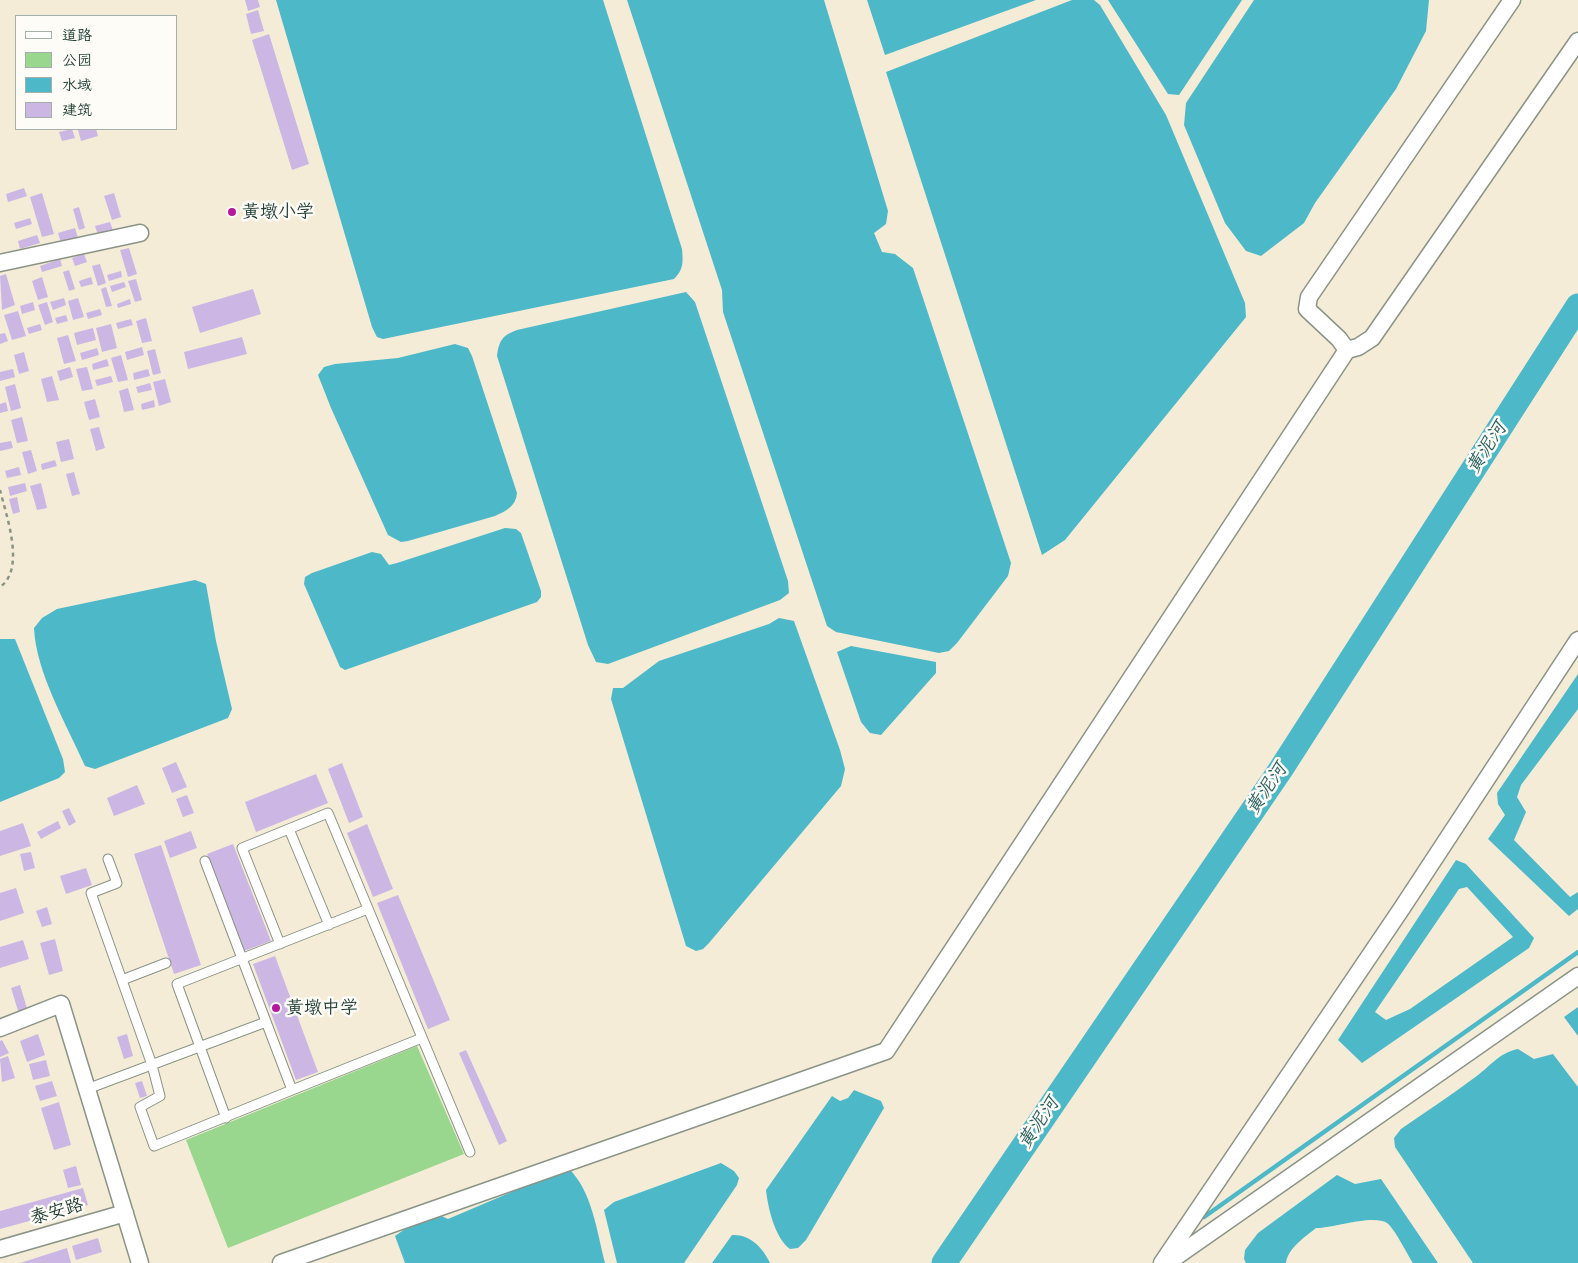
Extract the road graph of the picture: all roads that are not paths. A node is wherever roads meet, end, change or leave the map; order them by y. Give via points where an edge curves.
1 (1512, 0) edge
2 (1578, 41) edge
3 (140, 233) dead end
4 (0, 263) edge
5 (1347, 350) junction
6 (1578, 640) edge
7 (289, 829) junction
8 (108, 859) dead end
9 (205, 861) dead end
10 (368, 909) junction
11 (328, 924) junction
12 (280, 944) junction
13 (242, 959) junction
14 (166, 962) dead end
15 (1578, 976) edge
16 (122, 980) junction
17 (266, 1022) junction
18 (0, 1028) edge
19 (422, 1038) junction
20 (200, 1047) junction
21 (152, 1065) junction
22 (87, 1090) junction
23 (292, 1090) junction
24 (226, 1118) junction
25 (470, 1152) dead end
26 (125, 1213) junction
27 (0, 1249) edge
28 (140, 1263) edge
29 (281, 1263) edge
30 (1162, 1263) edge
31 (1167, 1263) edge

1 - 5 street via 1309,296 1307,309
2 - 5 street via 1372,338
3 - 4 street
5 - 29 street via 886,1051
6 - 30 street
7 - 10 lane via 328,813
7 - 11 lane
7 - 12 lane via 242,848
8 - 16 lane via 117,883 92,893
9 - 13 lane
10 - 11 lane
10 - 19 lane
11 - 12 lane
12 - 13 lane
13 - 17 lane
13 - 20 lane via 177,984
14 - 16 lane
15 - 31 street
16 - 21 lane
17 - 20 lane
17 - 23 lane
18 - 22 street via 61,1004
19 - 23 lane
19 - 25 lane
20 - 21 lane
20 - 24 lane
21 - 22 lane
21 - 24 lane via 160,1096 140,1107 154,1146
22 - 26 street
23 - 24 lane
26 - 27 street, 泰安路
26 - 28 street

